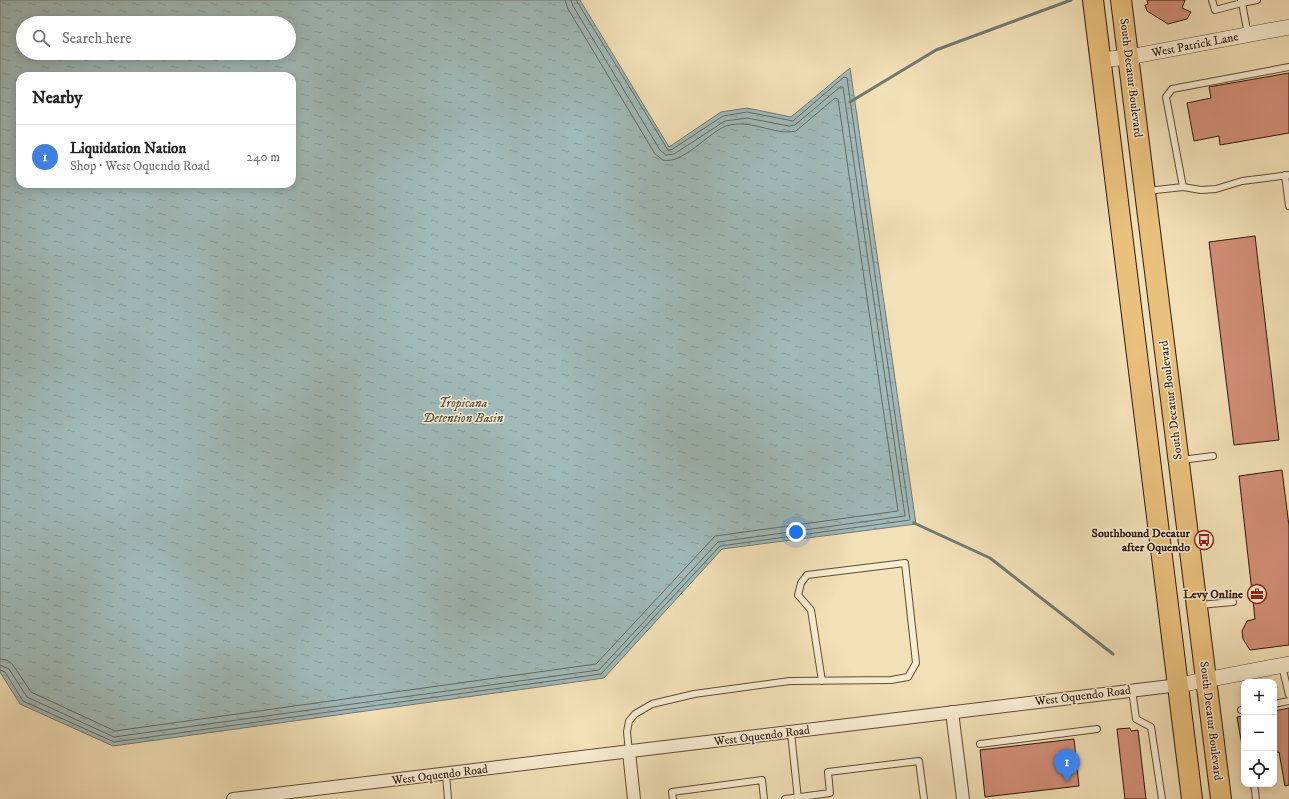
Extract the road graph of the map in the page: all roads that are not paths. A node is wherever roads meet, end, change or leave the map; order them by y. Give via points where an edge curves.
1 (1093, 0) edge
2 (1121, 0) edge
3 (1212, 0) edge
4 (1257, 0) edge
5 (1241, 1) edge
6 (1289, 27) edge
7 (1248, 35) junction
8 (1129, 57) junction
9 (1100, 60) junction
10 (1289, 67) edge
11 (1287, 175) edge
12 (1183, 187) junction
13 (1146, 192) junction
14 (1289, 206) edge
15 (1214, 456) dead end
16 (1178, 461) junction
17 (1233, 602) dead end
18 (1196, 605) junction
19 (1286, 665) edge
20 (1206, 680) junction
21 (822, 681) junction
22 (1178, 685) junction
23 (1132, 690) junction
24 (1289, 695) edge
25 (1289, 702) edge
26 (1277, 704) edge
27 (952, 712) junction
28 (1098, 729) dead end
29 (790, 732) junction
30 (980, 744) dead end
31 (629, 752) junction
32 (446, 774) junction
33 (1254, 787) edge
34 (673, 796) edge
35 (255, 798) edge
36 (798, 798) edge
37 (233, 799) edge
38 (448, 799) edge
39 (634, 799) edge
40 (764, 799) edge
41 (786, 799) edge
42 (924, 799) edge
43 (963, 799) edge
44 (1162, 799) edge
45 (1192, 799) edge
46 (1221, 799) edge
47 (1256, 799) edge

1 - 9 main road
2 - 8 main road, South Decatur Boulevard
3 - 5 lane via 1215,10
4 - 5 lane
5 - 7 lane
6 - 7 street, West Patrick Lane
7 - 8 street, West Patrick Lane
8 - 9 street, West Patrick Lane
8 - 13 main road, South Decatur Boulevard
9 - 22 main road
10 - 12 lane via 1172,89 1166,97
11 - 12 lane via 1242,181 1216,189
11 - 14 lane
12 - 13 lane
13 - 16 main road, South Decatur Boulevard
15 - 16 lane
16 - 18 main road, South Decatur Boulevard
17 - 18 lane
18 - 20 main road, South Decatur Boulevard
19 - 20 street, West Oquendo Road
19 - 24 lane
20 - 22 street, West Oquendo Road
20 - 46 main road, South Decatur Boulevard
21 - 21 lane via 891,680 908,677 916,664 904,563 807,575 801,583 798,594 811,610
21 - 31 lane via 790,681 694,694 652,704 629,721
22 - 23 street, West Oquendo Road
22 - 45 main road
23 - 27 street, West Oquendo Road
23 - 44 lane via 1136,719 1152,728
25 - 26 lane
27 - 29 street, West Oquendo Road
27 - 43 street
28 - 30 lane
29 - 31 street, West Oquendo Road
29 - 36 lane
31 - 32 street, West Oquendo Road
31 - 39 street
32 - 35 street, West Oquendo Road
32 - 38 lane
33 - 47 lane
34 - 40 lane via 762,780
35 - 37 street, West Oquendo Road
36 - 41 lane
36 - 42 lane via 830,793 828,772 919,761

